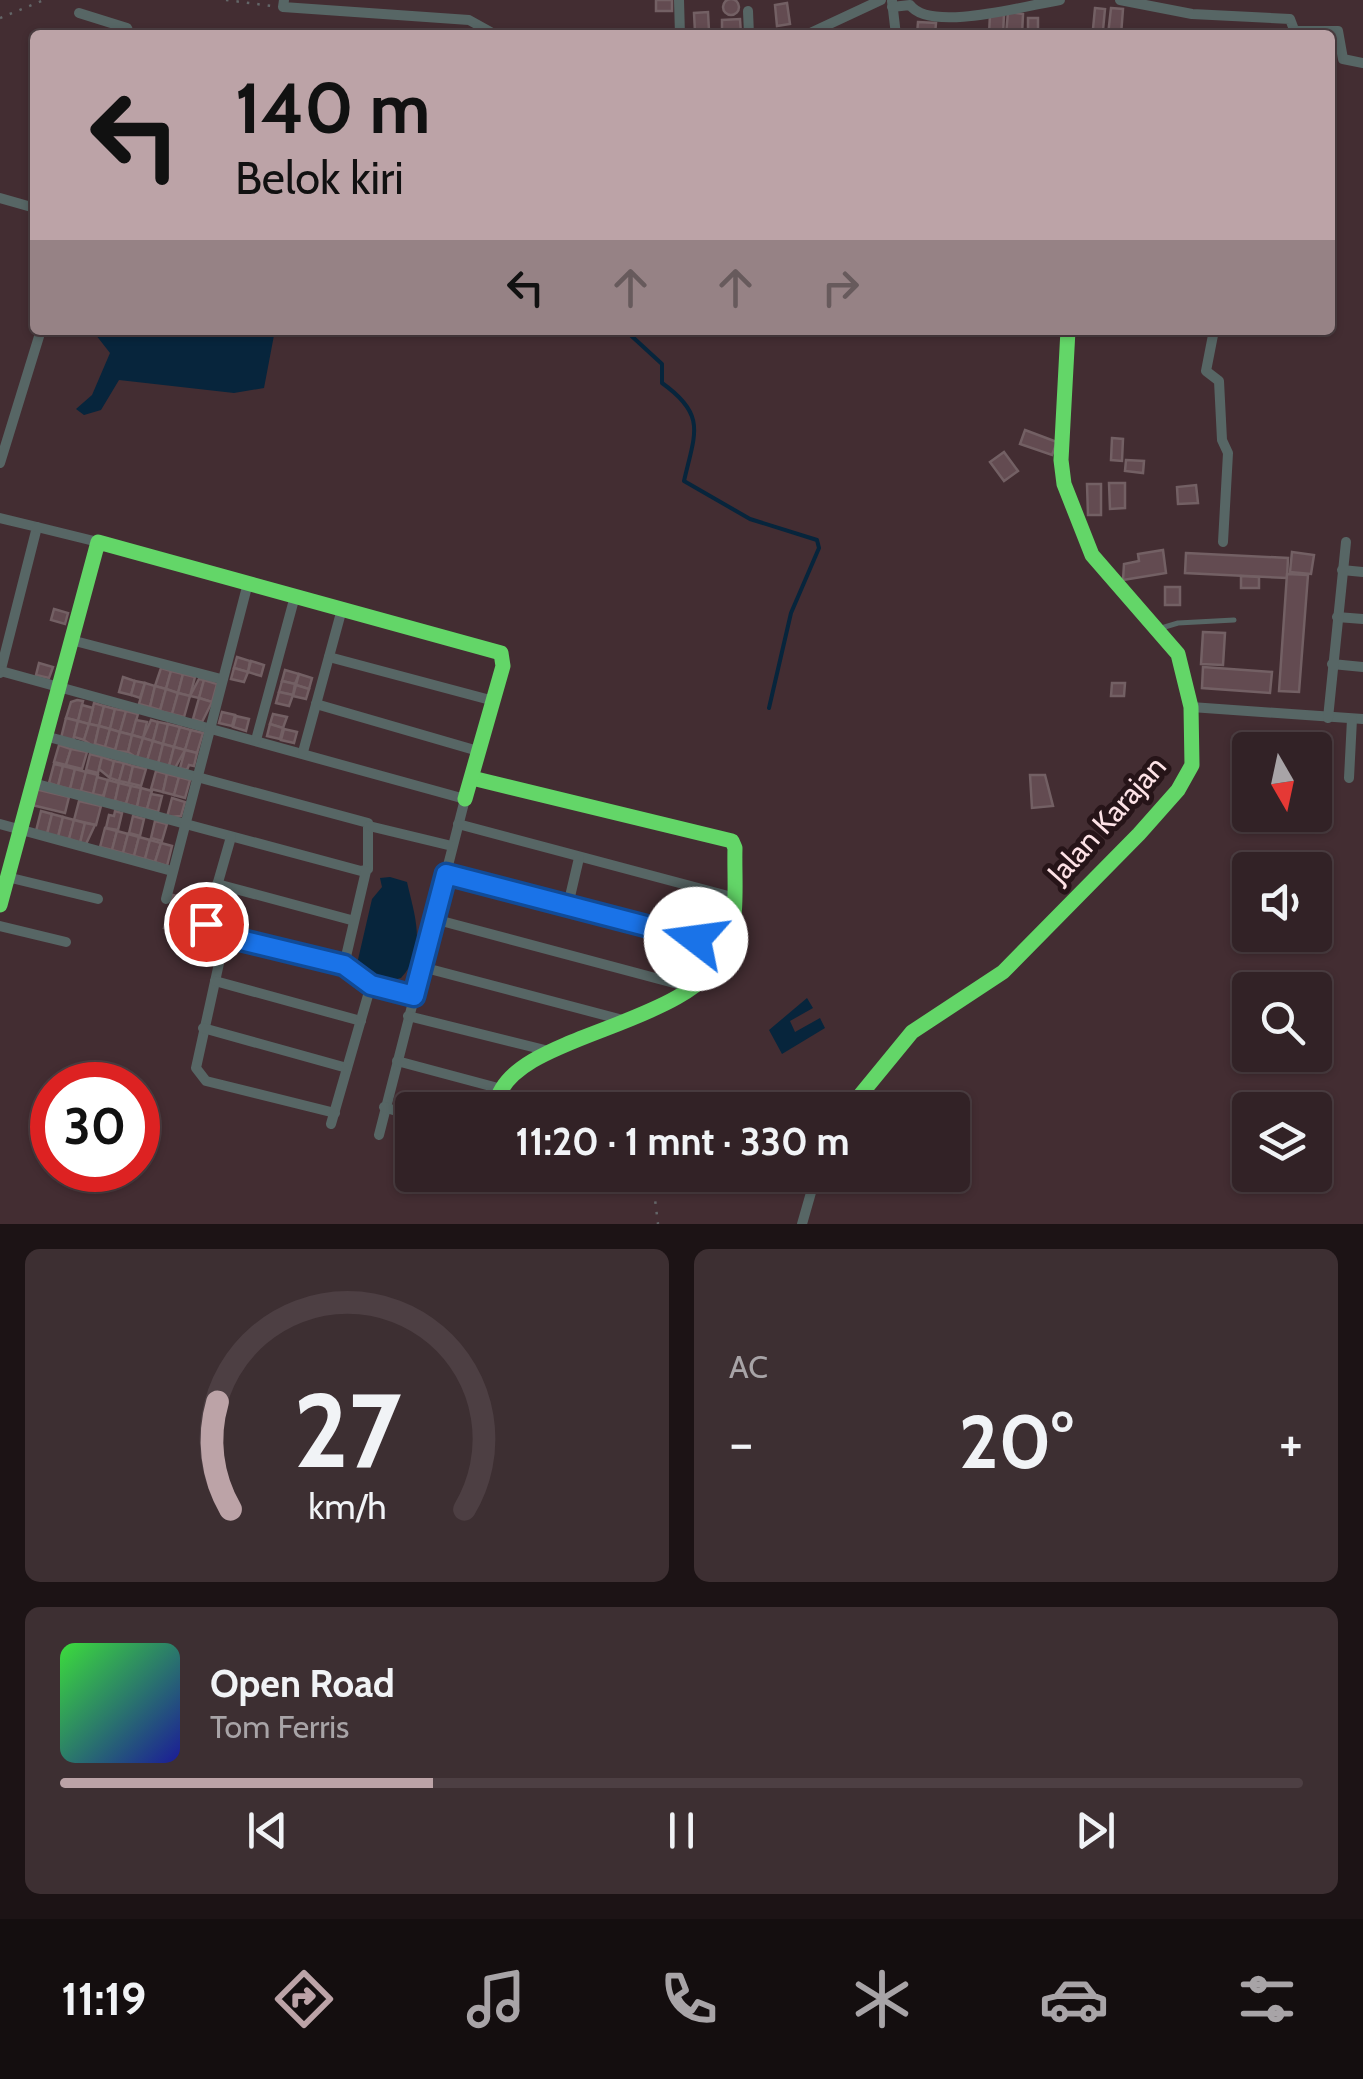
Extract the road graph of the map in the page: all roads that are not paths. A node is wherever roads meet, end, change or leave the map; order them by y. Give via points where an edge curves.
1 (680, 0) edge
2 (881, 0) edge
3 (1060, 0) edge
4 (1120, 0) edge
5 (911, 2) edge
6 (892, 3) edge
7 (1014, 3) edge
8 (284, 4) edge
9 (748, 11) dead end
10 (79, 14) dead end
11 (127, 30) edge
12 (487, 30) edge
13 (680, 30) edge
14 (749, 30) edge
15 (817, 30) edge
16 (895, 30) edge
17 (1294, 30) edge
18 (1335, 31) edge
19 (1363, 63) edge
20 (0, 198) edge
21 (30, 207) edge
22 (39, 335) edge
23 (1068, 335) edge
24 (1213, 335) edge
25 (0, 463) edge
26 (0, 518) edge
27 (37, 528) junction
28 (98, 542) junction
29 (1223, 542) dead end
30 (1346, 542) dead end
31 (1342, 570) junction
32 (1363, 572) edge
33 (248, 583) junction
34 (295, 596) junction
35 (342, 609) junction
36 (1337, 616) junction
37 (1363, 619) edge
38 (1234, 620) dead end
39 (1156, 630) junction
40 (71, 640) junction
41 (329, 658) junction
42 (1332, 664) junction
43 (1363, 667) edge
44 (0, 672) edge
45 (221, 679) junction
46 (58, 686) junction
47 (494, 701) junction
48 (316, 704) junction
49 (1192, 708) junction
50 (1328, 718) junction
51 (1357, 719) edge
52 (208, 728) junction
53 (45, 736) junction
54 (256, 740) junction
55 (478, 750) junction
56 (303, 752) junction
57 (196, 777) junction
58 (472, 778) junction
59 (1349, 778) dead end
60 (34, 783) junction
61 (465, 799) junction
62 (0, 824) edge
63 (458, 824) junction
64 (184, 825) junction
65 (370, 826) junction
66 (20, 830) junction
67 (231, 837) junction
68 (452, 846) junction
69 (579, 858) junction
70 (172, 871) junction
71 (366, 871) junction
72 (446, 874) junction
73 (8, 876) junction
74 (217, 884) junction
75 (732, 897) junction
76 (98, 899) dead end
77 (166, 899) dead end
78 (0, 905) edge
79 (568, 905) junction
80 (434, 919) junction
81 (351, 920) junction
82 (0, 926) edge
83 (226, 936) junction
84 (66, 942) dead end
85 (727, 948) junction
86 (344, 965) junction
87 (422, 966) junction
88 (214, 982) junction
89 (371, 985) junction
90 (689, 987) junction
91 (414, 996) junction
92 (408, 1016) junction
93 (626, 1021) junction
94 (360, 1022) junction
95 (204, 1028) junction
96 (556, 1053) junction
97 (397, 1061) junction
98 (347, 1068) junction
99 (498, 1088) junction
100 (498, 1092) edge
101 (863, 1092) edge
102 (384, 1107) junction
103 (395, 1111) edge
104 (379, 1135) dead end
105 (811, 1192) edge
106 (802, 1224) edge

1 - 13 street
2 - 15 street
3 - 7 street
4 - 17 street via 1192,14 1274,16 1290,19
5 - 6 street
5 - 7 street via 927,17
6 - 16 street
8 - 12 street via 468,20
9 - 14 street
10 - 11 street
18 - 19 street via 1344,59
20 - 21 street
22 - 25 street
23 - 39 street, Jalan Karajan via 1064,484 1092,555
24 - 29 street via 1206,371 1218,381 1228,453
26 - 27 street
27 - 28 street
27 - 44 street
28 - 33 street
28 - 40 street
30 - 31 street
31 - 32 street
31 - 36 street
33 - 34 street
33 - 45 street
34 - 35 street
34 - 54 street
35 - 41 street
35 - 47 street via 501,653
36 - 37 street
36 - 42 street
38 - 39 lane via 1178,622
39 - 49 street, Jalan Karajan via 1178,654
40 - 45 street
40 - 46 street
41 - 47 street
41 - 48 street
42 - 43 street
42 - 50 street
44 - 46 street
45 - 52 street
46 - 52 street
46 - 53 street
47 - 55 street
48 - 55 street
48 - 56 street
49 - 50 street
49 - 101 street, Jalan Karajan via 1194,756 1178,790 1003,972 912,1032
50 - 51 street
51 - 59 street
52 - 54 street
52 - 57 street
53 - 57 street
53 - 60 street
54 - 56 street
55 - 58 street
56 - 61 street
57 - 64 street
57 - 65 street
58 - 61 street
58 - 75 street via 732,841
60 - 64 street
60 - 66 street
61 - 63 street
62 - 66 street
63 - 68 street
63 - 69 street
64 - 67 street
64 - 70 street
65 - 68 street
65 - 71 street
66 - 70 street
66 - 73 street
67 - 71 street
67 - 74 street
68 - 72 street
69 - 75 street
69 - 79 street
70 - 77 street
71 - 81 street
72 - 79 street
72 - 80 street
73 - 76 street
73 - 78 street
74 - 81 street
74 - 83 street via 206,924 208,932
75 - 85 street
79 - 85 street
80 - 87 street
80 - 90 street
81 - 86 street via 356,922
82 - 84 street
83 - 86 street
83 - 88 street
85 - 90 street via 716,969
86 - 89 street
87 - 91 street
87 - 93 street
88 - 94 street
88 - 95 street
89 - 91 street
89 - 94 street
90 - 93 street
91 - 92 street
92 - 96 street
92 - 97 street
93 - 96 street
94 - 98 street
95 - 98 street
95 - 98 street via 196,1068 206,1081 333,1118
96 - 99 street
97 - 99 street
97 - 102 street
99 - 100 street
102 - 103 street
102 - 104 street
105 - 106 street

